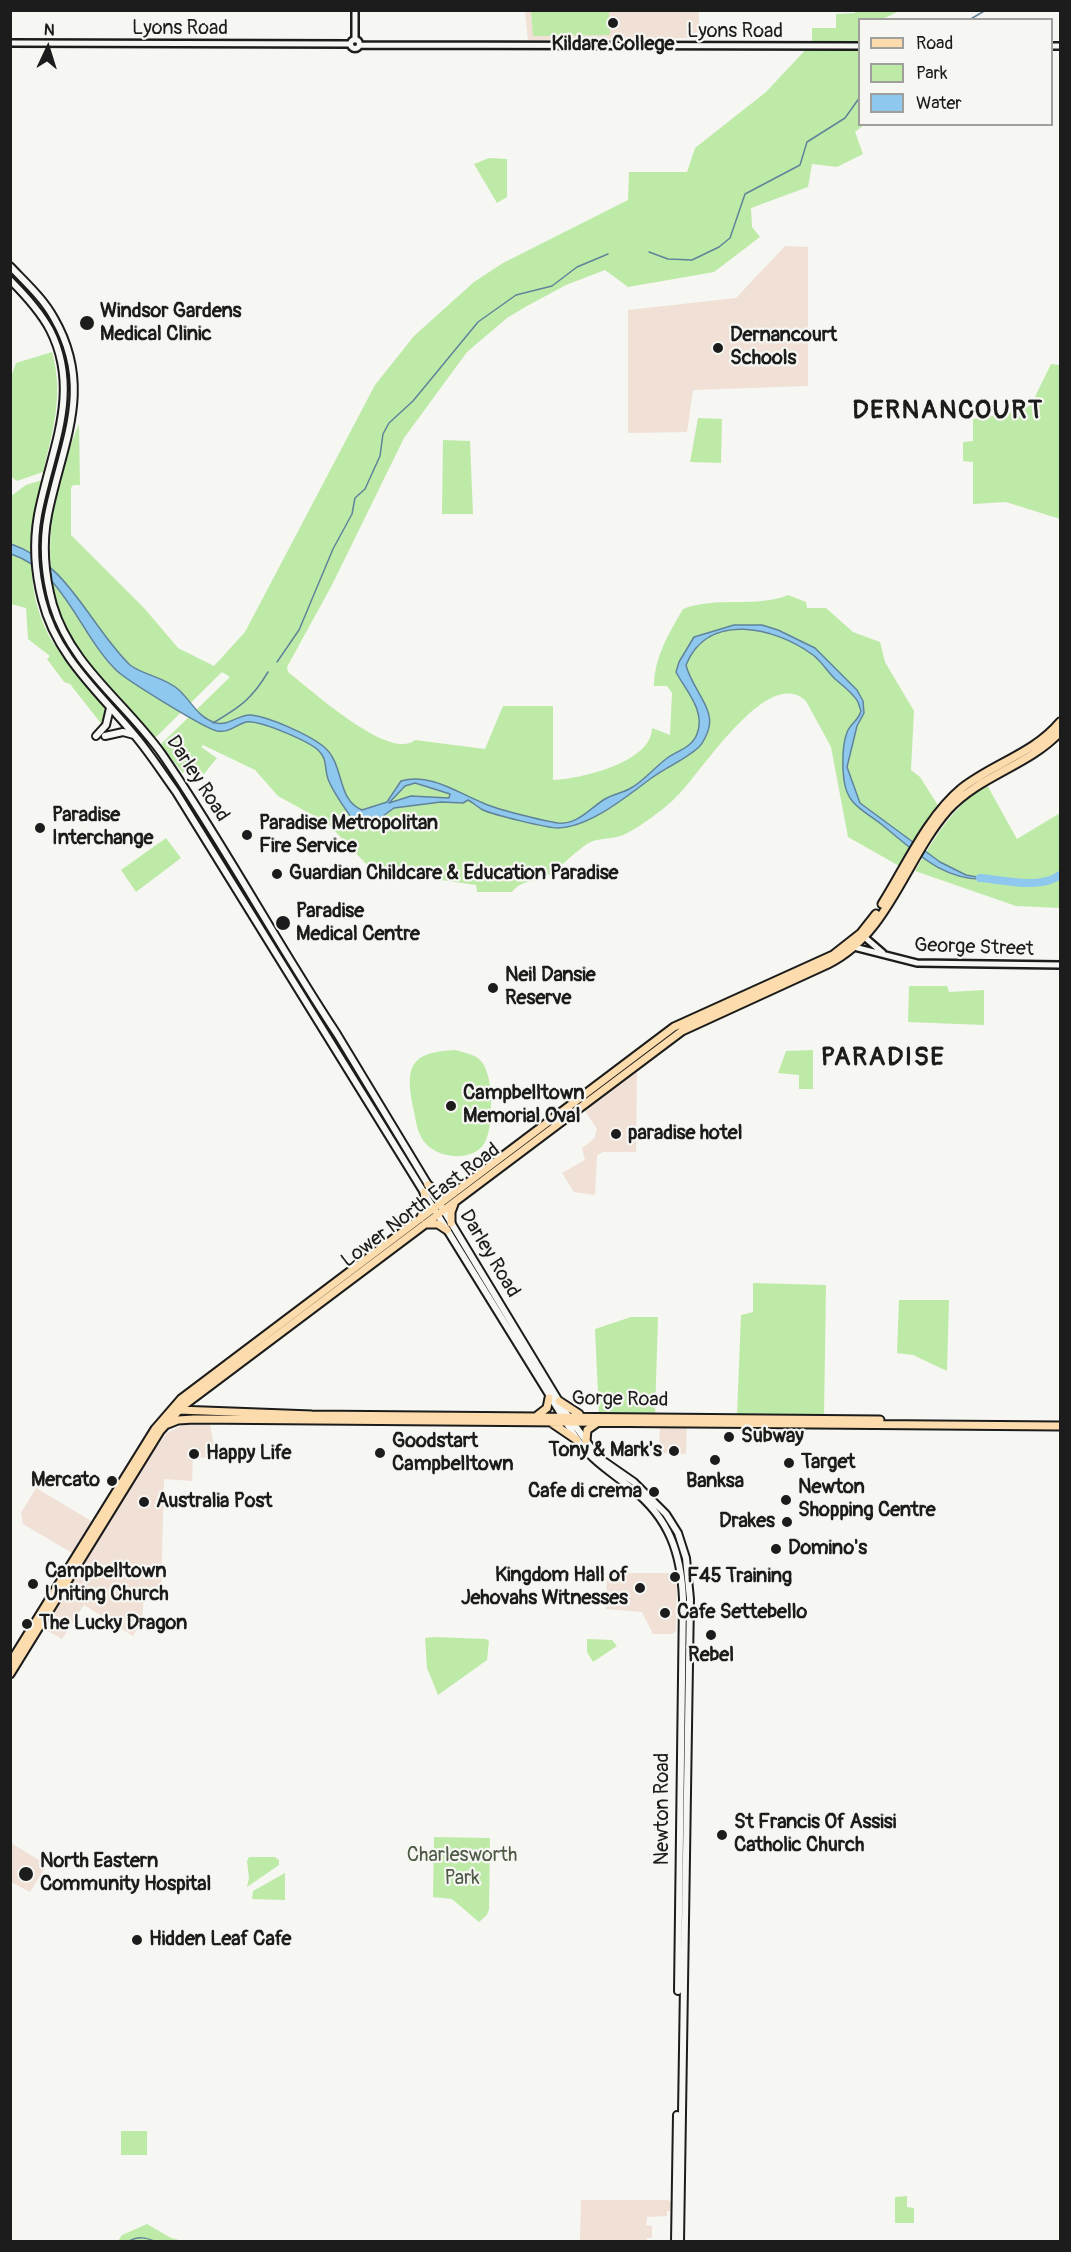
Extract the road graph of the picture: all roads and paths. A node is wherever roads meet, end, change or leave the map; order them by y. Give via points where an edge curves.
1 (355, 10) edge
2 (10, 43) edge
3 (355, 43) junction
4 (858, 46) edge
5 (10, 266) edge
6 (22, 278) junction
7 (12, 282) edge
8 (110, 708) junction
9 (1060, 722) edge
10 (1060, 732) edge
11 (135, 735) junction
12 (96, 736) dead end
13 (105, 736) dead end
14 (928, 834) junction
15 (863, 935) junction
16 (854, 947) junction
17 (887, 956) junction
18 (1060, 965) edge
19 (678, 1025) junction
20 (673, 1037) junction
21 (426, 1189) junction
22 (457, 1190) junction
23 (457, 1199) junction
24 (439, 1209) junction
25 (421, 1222) junction
26 (449, 1227) junction
27 (549, 1398) junction
28 (559, 1401) junction
29 (176, 1409) junction
30 (535, 1415) junction
31 (581, 1416) junction
32 (729, 1418) junction
33 (194, 1419) junction
34 (566, 1419) junction
35 (688, 1421) junction
36 (770, 1421) junction
37 (551, 1422) junction
38 (600, 1423) junction
39 (735, 1424) junction
40 (1060, 1424) edge
41 (165, 1425) junction
42 (577, 1440) junction
43 (586, 1441) junction
44 (10, 1663) edge
45 (10, 1674) edge
46 (675, 2241) edge
47 (681, 2241) edge

1 - 3 street
2 - 3 street, Lyons Road
3 - 4 street, Lyons Road
5 - 6 main road, Darley Road
6 - 7 main road
6 - 21 main road, Darley Road via 50,311 70,356 75,405 48,516 45,550 51,595 62,629 78,656 160,752 337,1034
7 - 8 main road, Darley Road via 41,315 59,352 65,394 38,516 39,589 61,646
8 - 11 main road, Darley Road
8 - 12 main road via 106,725
9 - 14 main road, Lower North East Road via 1031,749 962,788 943,808
10 - 14 main road, Lower North East Road via 1030,758 968,792
11 - 13 main road via 123,732
11 - 21 main road, Darley Road
14 - 15 main road, Lower North East Road
15 - 16 main road, Lower North East Road
15 - 17 street, George Street
15 - 19 main road, Lower North East Road via 833,955
16 - 17 street, George Street
16 - 20 main road, Lower North East Road via 828,964
17 - 18 street, George Street via 917,963
19 - 20 main road
19 - 22 main road, Lower North East Road
20 - 23 main road, Lower North East Road
21 - 22 main road via 441,1194
21 - 24 main road, Darley Road
21 - 25 main road
22 - 24 main road, Lower North East Road
23 - 24 main road, Lower North East Road
23 - 26 main road
24 - 25 main road, Lower North East Road
24 - 26 main road, Darley Road
25 - 26 main road
25 - 29 main road, Lower North East Road
26 - 27 main road, Darley Road
26 - 28 main road, Darley Road
27 - 30 main road via 546,1410
27 - 34 main road, Darley Road
28 - 31 main road
28 - 34 main road, Darley Road
29 - 30 main road, Gorge Road via 312,1415
29 - 33 main road, Gorge Road
29 - 41 main road, Lower North East Road
29 - 44 main road, Lower North East Road via 148,1441
30 - 34 main road, Gorge Road
31 - 34 main road, Gorge Road
31 - 35 main road, Gorge Road
32 - 35 main road, Gorge Road
32 - 36 main road, Gorge Road
32 - 39 main road
33 - 37 main road, Gorge Road
33 - 41 main road, Gorge Road
34 - 37 main road, Gorge Road
34 - 38 main road, Gorge Road
34 - 42 main road, Newton Road
34 - 43 main road, Newton Road
35 - 38 main road, Gorge Road
35 - 39 main road, Gorge Road
36 - 39 main road, Gorge Road
36 - 40 main road, Gorge Road
37 - 42 main road
38 - 43 main road via 588,1429
41 - 45 main road, Lower North East Road
42 - 46 main road, Newton Road via 594,1462 655,1509 673,1539 682,1579
43 - 47 main road, Newton Road via 598,1457 634,1482 661,1508 678,1533 688,1568

